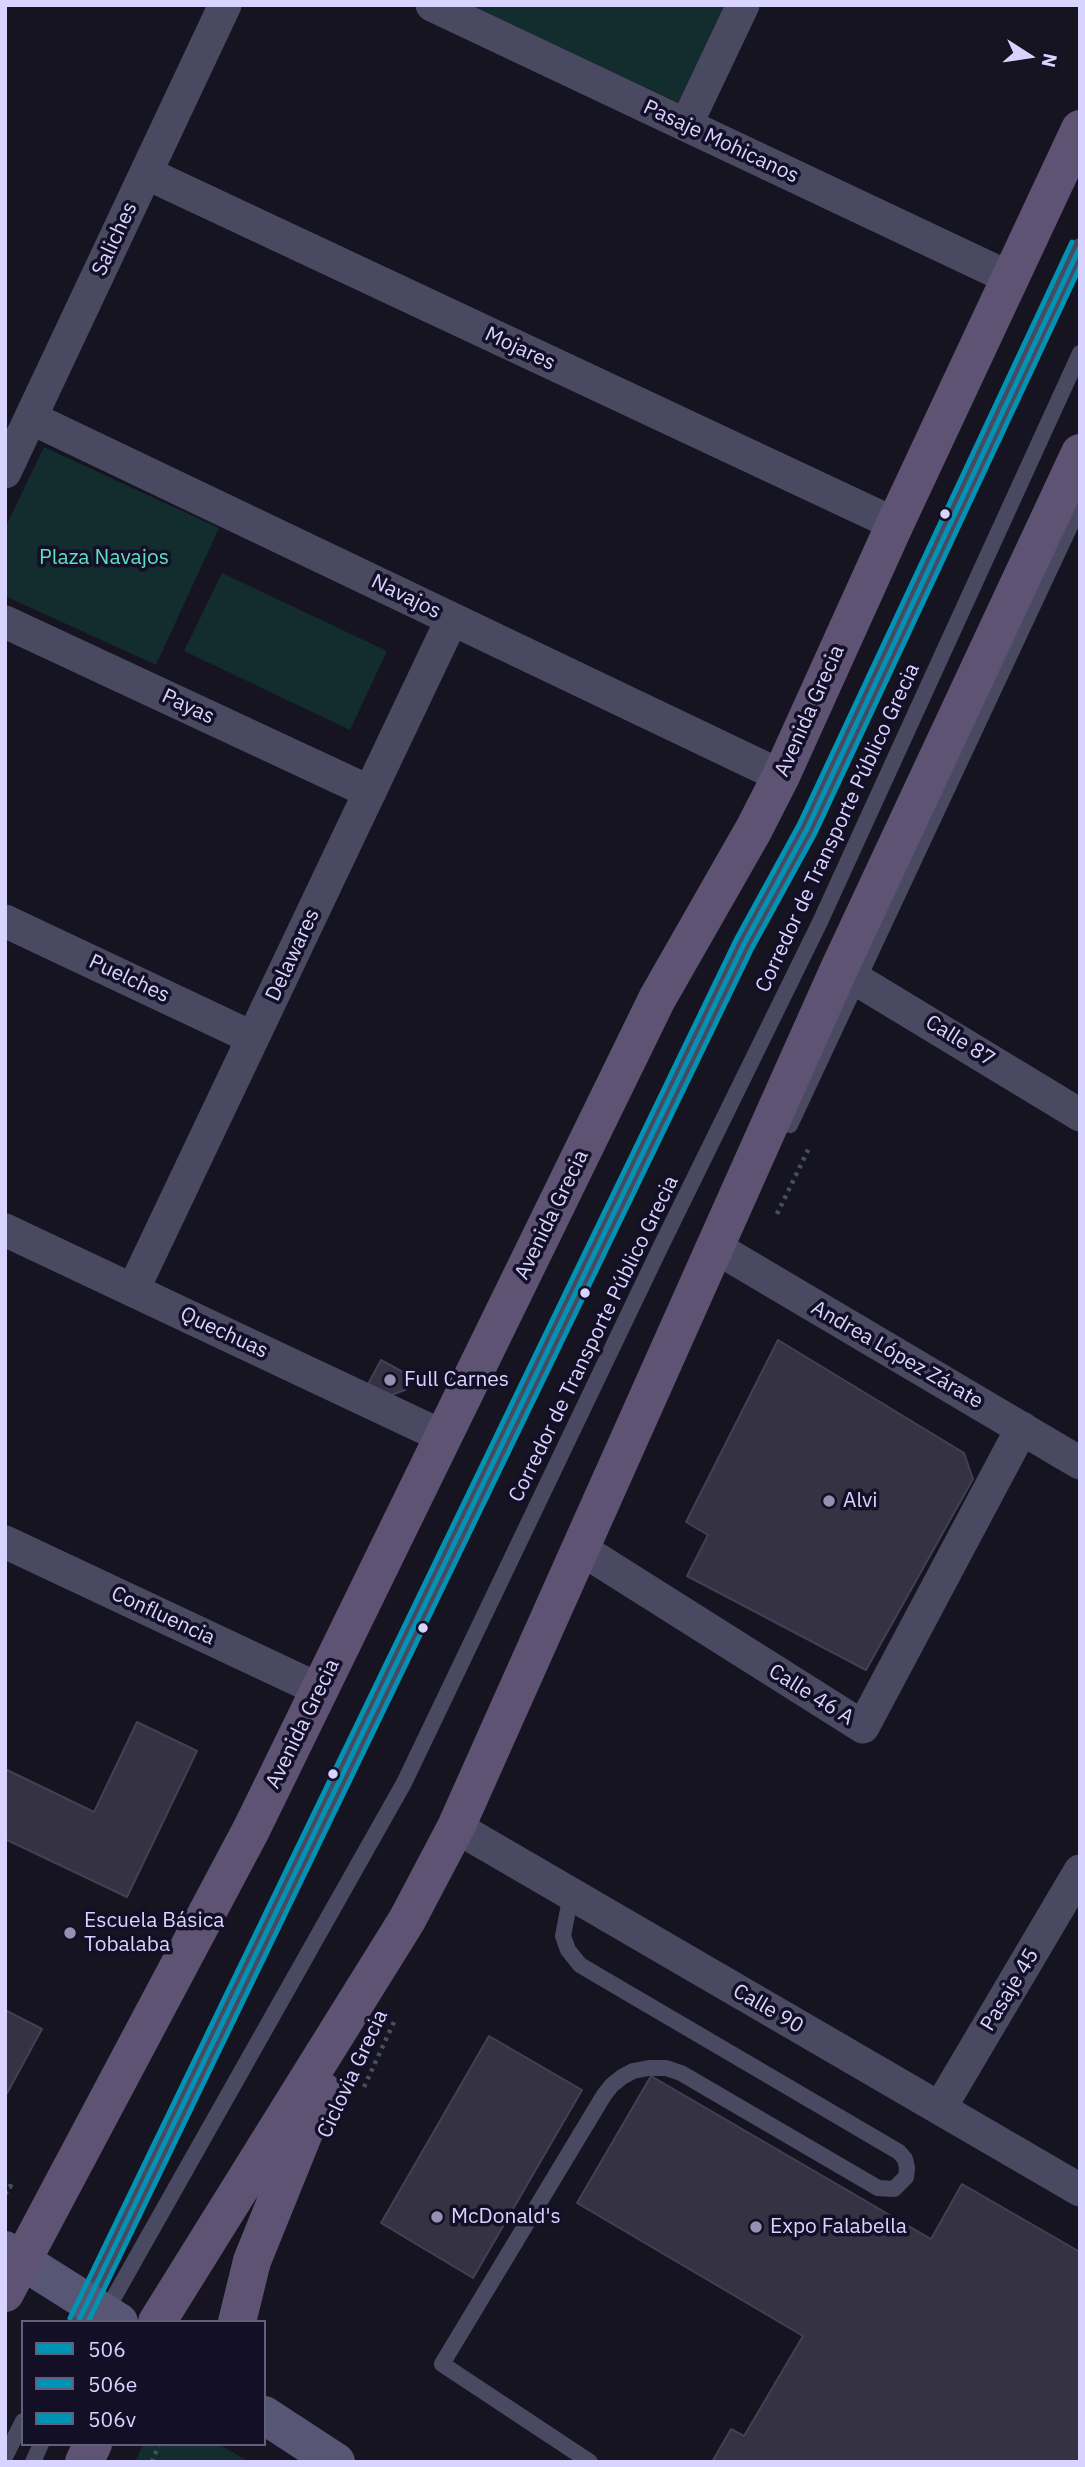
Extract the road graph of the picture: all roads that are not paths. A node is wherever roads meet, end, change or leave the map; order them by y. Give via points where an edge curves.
1 (225, 5) edge
2 (432, 5) edge
3 (743, 5) edge
4 (686, 125) junction
5 (1080, 128) edge
6 (146, 173) junction
7 (1080, 246) edge
8 (1010, 278) junction
9 (1080, 352) edge
10 (31, 418) junction
11 (1080, 453) edge
12 (5, 472) edge
13 (1080, 505) edge
14 (895, 524) junction
15 (452, 619) junction
16 (5, 622) edge
17 (781, 776) junction
18 (370, 792) junction
19 (5, 921) edge
20 (848, 974) junction
21 (253, 1038) junction
22 (1080, 1115) edge
23 (781, 1144) dead end
24 (730, 1226) junction
25 (5, 1230) edge
26 (133, 1290) junction
27 (1022, 1429) junction
28 (444, 1437) junction
29 (1080, 1463) edge
30 (5, 1542) edge
31 (581, 1549) junction
32 (320, 1690) junction
33 (456, 1827) junction
34 (1080, 1871) edge
35 (571, 1894) junction
36 (407, 1920) junction
37 (940, 2108) junction
38 (1080, 2190) edge
39 (11, 2268) edge
40 (99, 2316) edge
41 (158, 2320) edge
42 (238, 2320) edge
43 (266, 2416) edge
44 (21, 2423) edge
45 (40, 2446) edge
46 (92, 2446) edge
47 (5, 2457) edge
48 (33, 2462) edge
49 (84, 2462) edge
50 (336, 2462) edge
51 (590, 2462) edge

1 - 6 street, Saliches
2 - 4 street, Pasaje Mohicanos
3 - 4 street
4 - 8 street, Pasaje Mohicanos
5 - 8 main road, Avenida Grecia
6 - 10 street, Saliches
6 - 14 street, Mojares
7 - 40 lane, Corredor de Transporte Público Grecia via 807,829 744,943
8 - 14 main road, Avenida Grecia
9 - 40 lane, Corredor de Transporte Público Grecia via 820,922 404,1783
10 - 12 street, Saliches
10 - 15 street, Navajos
11 - 20 main road
13 - 20 lane
14 - 17 main road, Avenida Grecia
15 - 17 street, Navajos
15 - 18 street, Delawares
16 - 18 street, Payas
17 - 28 main road, Avenida Grecia via 657,999
18 - 21 street, Delawares
19 - 21 street, Puelches
20 - 22 street, Calle 87
20 - 23 lane
20 - 24 main road
21 - 26 street, Delawares
24 - 27 street, Andrea López Zárate
24 - 31 main road
25 - 26 street, Quechuas
26 - 28 street, Quechuas
27 - 29 street, Andrea López Zárate
27 - 31 street, Calle 46 A via 863,1727
28 - 32 main road, Avenida Grecia
30 - 32 street, Confluencia
31 - 33 main road
32 - 39 main road, Avenida Grecia via 251,1830
33 - 35 street, Calle 90
33 - 36 main road
34 - 37 street, Pasaje 45
35 - 37 street, Calle 90
35 - 51 lane via 563,1936 580,1965 899,2152 907,2168 906,2177 894,2189 878,2188 666,2068 633,2071 612,2085 442,2364
36 - 41 main road
36 - 42 main road via 303,2135 252,2262
37 - 38 street, Calle 90
39 - 40 main road
43 - 50 main road
44 - 47 lane
45 - 48 lane
46 - 49 main road

